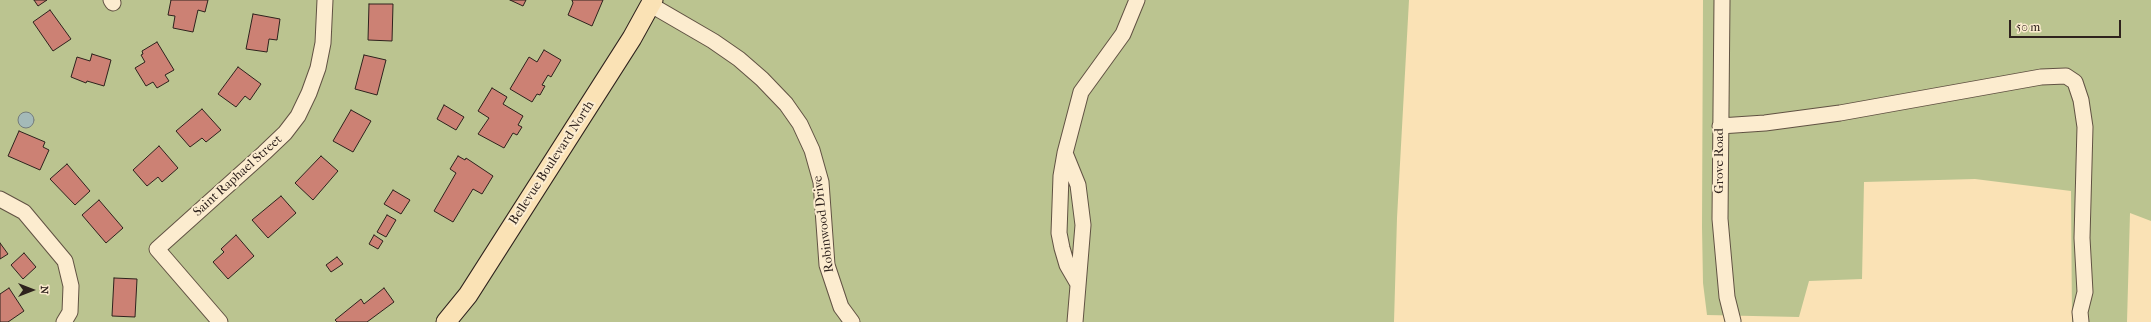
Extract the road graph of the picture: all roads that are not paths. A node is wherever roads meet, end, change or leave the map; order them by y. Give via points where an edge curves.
1 (325, 0) edge
2 (1137, 0) edge
3 (1722, 0) edge
4 (652, 2) edge
5 (1720, 126) junction
6 (1065, 152) junction
7 (0, 199) edge
8 (1078, 284) junction
9 (1733, 321) edge
10 (64, 322) edge
11 (220, 322) edge
12 (446, 322) edge
13 (852, 322) edge
14 (1075, 322) edge
15 (2081, 322) edge

1 - 11 street, Saint Raphael Street via 323,43 318,68 298,116 264,154 157,249
2 - 6 street via 1124,34 1081,92
3 - 5 street, Grove Road
4 - 12 main road, Bellevue Boulevard North via 632,40 468,295
4 - 13 street, Robinwood Drive via 739,59 786,104 800,124 812,150 821,182 828,271 841,307
5 - 9 street, Grove Road via 1720,219 1727,297
5 - 15 street via 1840,113 2041,76 2066,76 2075,82 2085,127 2082,238 2085,292 2080,312
6 - 8 street via 1078,186 1082,209
6 - 8 street via 1060,176 1059,233 1062,248
7 - 10 street via 24,212 66,261 71,286 70,312
8 - 14 street

